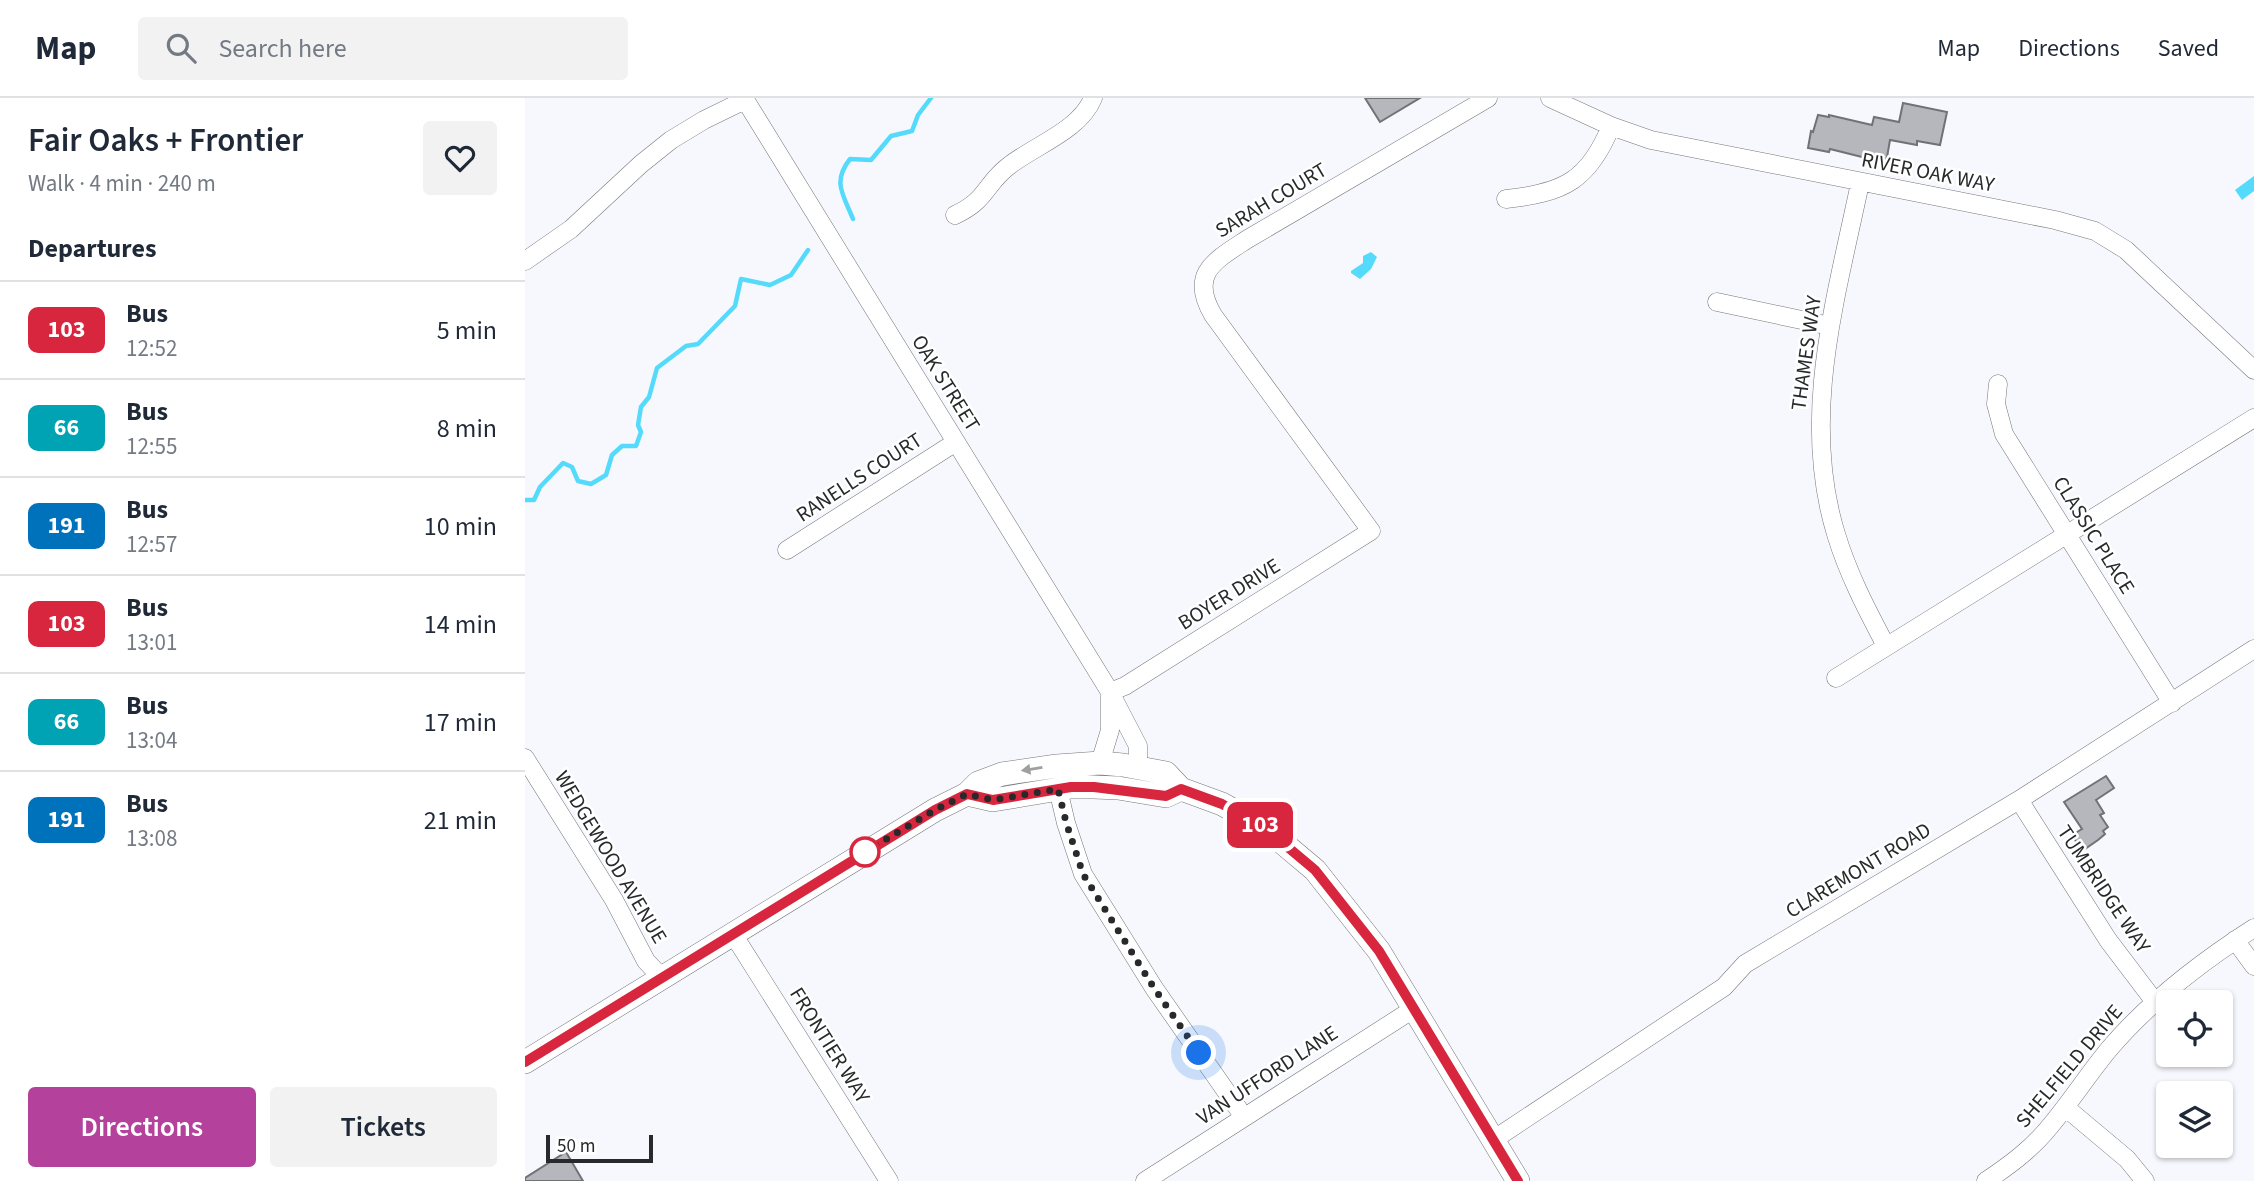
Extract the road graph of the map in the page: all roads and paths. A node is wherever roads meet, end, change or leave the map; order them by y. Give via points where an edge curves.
1 (1093, 98) edge
2 (1489, 98) edge
3 (1550, 98) edge
4 (744, 99) edge
5 (1611, 126) junction
6 (1860, 183) junction
7 (1506, 199) dead end
8 (955, 215) dead end
9 (525, 261) edge
10 (1717, 302) dead end
11 (1831, 326) junction
12 (2254, 370) edge
13 (1998, 384) dead end
14 (2254, 418) edge
15 (955, 442) junction
16 (1371, 531) joint
17 (2068, 536) junction
18 (787, 550) dead end
19 (1886, 646) junction
20 (2254, 649) edge
21 (1836, 678) dead end
22 (1110, 692) junction
23 (2172, 703) junction
24 (525, 758) edge
25 (1100, 764) junction
26 (1137, 767) junction
27 (1067, 788) junction
28 (1181, 789) junction
29 (967, 794) junction
30 (2019, 800) junction
31 (2254, 928) edge
32 (733, 934) junction
33 (2235, 940) junction
34 (2254, 966) edge
35 (662, 978) junction
36 (2155, 1002) junction
37 (1415, 1008) junction
38 (525, 1062) edge
39 (2065, 1107) junction
40 (1244, 1117) junction
41 (1493, 1140) junction
42 (888, 1181) edge
43 (1145, 1181) edge
44 (1518, 1181) edge
45 (1986, 1181) edge
46 (2145, 1181) edge

1 - 8 street via 1076,121 1009,165 981,200
2 - 16 street, SARAH COURT via 1223,255 1209,268 1203,282 1213,315
3 - 5 street, RIVER OAK WAY
4 - 9 street via 671,140 571,229
4 - 15 street, OAK STREET
5 - 6 street, RIVER OAK WAY via 1651,140
5 - 7 street via 1599,154 1580,176 1563,187
6 - 11 street, THAMES WAY
6 - 12 street, RIVER OAK WAY via 2056,220 2095,232 2126,250
10 - 11 street
11 - 19 street, THAMES WAY via 1819,438 1828,506 1844,560
13 - 17 street, CLASSIC PLACE via 1996,404 2004,434
14 - 17 street
15 - 18 street, RANELLS COURT
15 - 22 street, OAK STREET
16 - 22 street, BOYER DRIVE
17 - 19 street
17 - 23 street, CLASSIC PLACE
19 - 21 street
20 - 23 street, CLAREMONT ROAD
22 - 25 street via 1111,730
22 - 26 street via 1138,747
23 - 30 street, CLAREMONT ROAD
24 - 35 street, WEDGEWOOD AVENUE via 614,900 646,961
25 - 26 main road
25 -> 29 main road via 1002,774 978,783
26 - 27 main road via 1111,776 1089,776
26 - 28 main road via 1166,773
27 - 28 main road via 1118,788 1166,796
27 - 29 main road via 993,800
27 - 40 street via 1066,822 1083,874 1154,988
28 - 37 main road via 1222,804 1265,828 1315,870 1379,951
29 - 32 main road
30 - 36 street, TUMBRIDGE WAY via 2108,940
30 - 41 street, CLAREMONT ROAD via 1745,964 1724,987
31 - 33 street, SHELFIELD DRIVE
32 - 35 main road
32 - 42 street, FRONTIER WAY
33 - 34 street
33 - 36 street, SHELFIELD DRIVE
35 - 38 main road
36 - 39 street, SHELFIELD DRIVE via 2110,1047
37 - 40 street, VAN UFFORD LANE
37 - 41 main road
39 - 45 street, SHELFIELD DRIVE via 2027,1152
39 - 46 street via 2127,1159
40 - 43 street, VAN UFFORD LANE
41 - 44 main road

